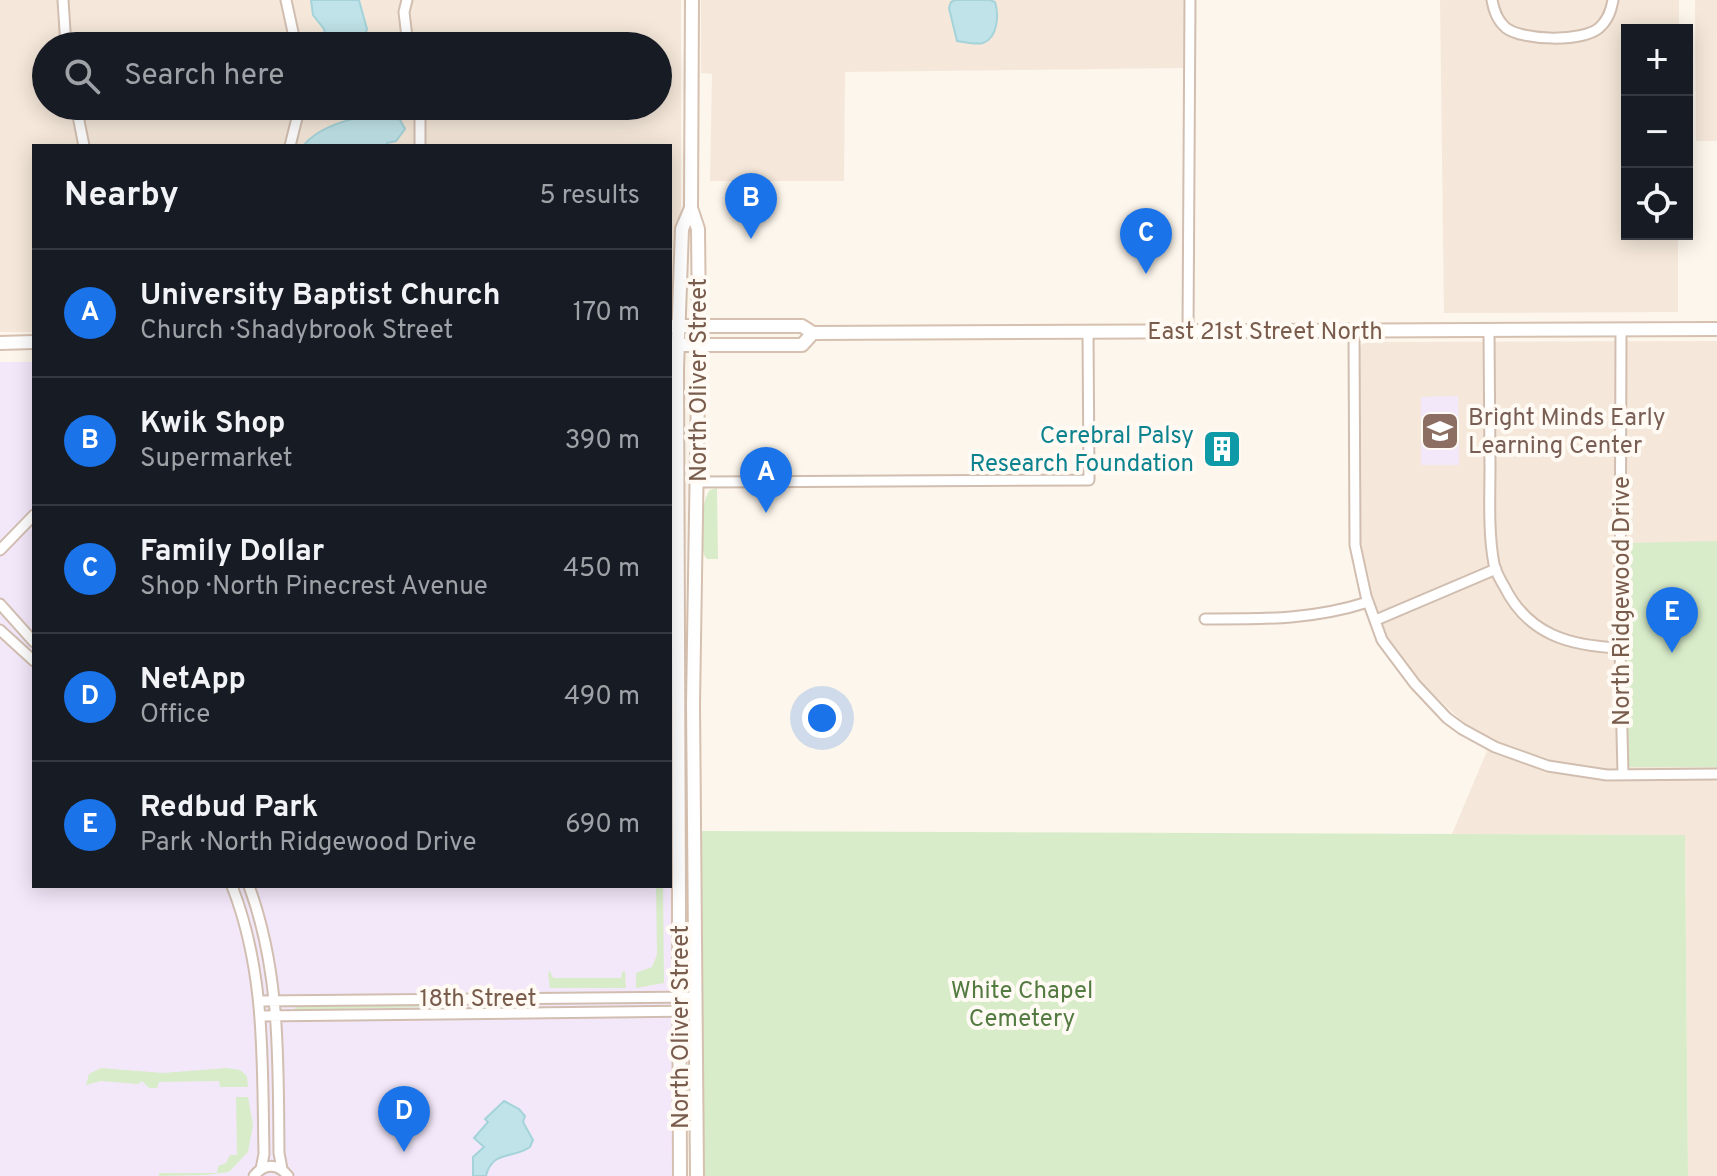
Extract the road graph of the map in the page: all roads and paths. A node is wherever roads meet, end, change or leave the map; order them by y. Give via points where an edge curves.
1 (63, 0) edge
2 (286, 0) edge
3 (407, 0) edge
4 (692, 0) edge
5 (1190, 0) edge
6 (1492, 0) edge
7 (1613, 0) edge
8 (65, 32) edge
9 (293, 32) edge
10 (406, 32) edge
11 (79, 120) edge
12 (296, 120) edge
13 (420, 120) edge
14 (84, 144) edge
15 (290, 144) edge
16 (420, 144) edge
17 (691, 208) junction
18 (675, 326) edge
19 (699, 326) junction
20 (1717, 329) edge
21 (1088, 331) junction
22 (1188, 331) junction
23 (1621, 331) junction
24 (1489, 332) junction
25 (813, 333) junction
26 (1354, 333) junction
27 (32, 342) edge
28 (0, 343) edge
29 (674, 345) edge
30 (698, 345) junction
31 (697, 482) junction
32 (32, 517) edge
33 (0, 550) edge
34 (1496, 569) junction
35 (1368, 602) junction
36 (0, 604) edge
37 (1205, 619) dead end
38 (1376, 620) junction
39 (0, 630) edge
40 (32, 640) edge
41 (673, 642) edge
42 (695, 642) junction
43 (1620, 648) junction
44 (32, 659) edge
45 (1717, 774) edge
46 (1623, 775) junction
47 (233, 888) edge
48 (250, 888) edge
49 (680, 997) junction
50 (696, 997) junction
51 (275, 999) junction
52 (260, 1001) junction
53 (696, 1011) junction
54 (680, 1012) junction
55 (276, 1014) junction
56 (261, 1016) junction
57 (257, 1172) edge
58 (285, 1172) edge
59 (680, 1176) edge
60 (697, 1176) edge

1 - 8 street
2 - 9 street
3 - 10 street
4 - 17 main road, North Oliver Street
5 - 22 street
6 - 7 street via 1495,16 1506,27 1538,38 1597,30
11 - 14 street
12 - 15 street
13 - 16 street
17 - 18 main road, North Oliver Street via 682,229
17 - 19 main road, North Oliver Street via 698,229
18 - 19 main road, East 21st Street North
18 - 29 main road, North Oliver Street
19 - 25 main road, East 21st Street North via 802,326
19 - 30 main road, North Oliver Street
20 - 23 main road, East 21st Street North
21 - 22 main road, East 21st Street North
21 - 25 main road, East 21st Street North
21 - 31 street via 1089,480
22 - 26 main road, East 21st Street North
23 - 24 main road, East 21st Street North
23 - 43 street, North Ridgewood Drive
24 - 26 main road, East 21st Street North
24 - 34 street via 1490,525
25 - 30 main road, East 21st Street North via 802,345
26 - 35 street via 1355,545
27 - 28 main road
29 - 30 main road, East 21st Street North
29 - 41 main road, North Oliver Street
30 - 31 main road, North Oliver Street
31 - 42 main road, North Oliver Street
32 - 33 street
34 - 38 street
34 - 43 street via 1517,607 1549,634 1589,647
35 - 37 street via 1305,618
35 - 38 street
36 - 40 street
38 - 46 street via 1386,648 1462,729 1548,766
39 - 44 street
41 - 42 street
41 - 49 main road, North Oliver Street
42 - 50 main road, North Oliver Street
43 - 46 street, North Ridgewood Drive
45 - 46 street
47 - 52 street via 253,951
48 - 51 street via 267,945
49 - 50 street, 18th Street
49 - 51 street, 18th Street
49 - 54 main road, North Oliver Street
50 - 53 main road, North Oliver Street
51 - 52 street, 18th Street
51 - 55 street
52 - 56 street
53 - 54 street, 18th Street
53 - 60 main road, North Oliver Street
54 - 55 street, 18th Street
54 - 59 main road, North Oliver Street
55 - 56 street, 18th Street
55 - 58 street via 279,1153
56 - 57 street via 264,1154
57 - 58 street via 271,1166

